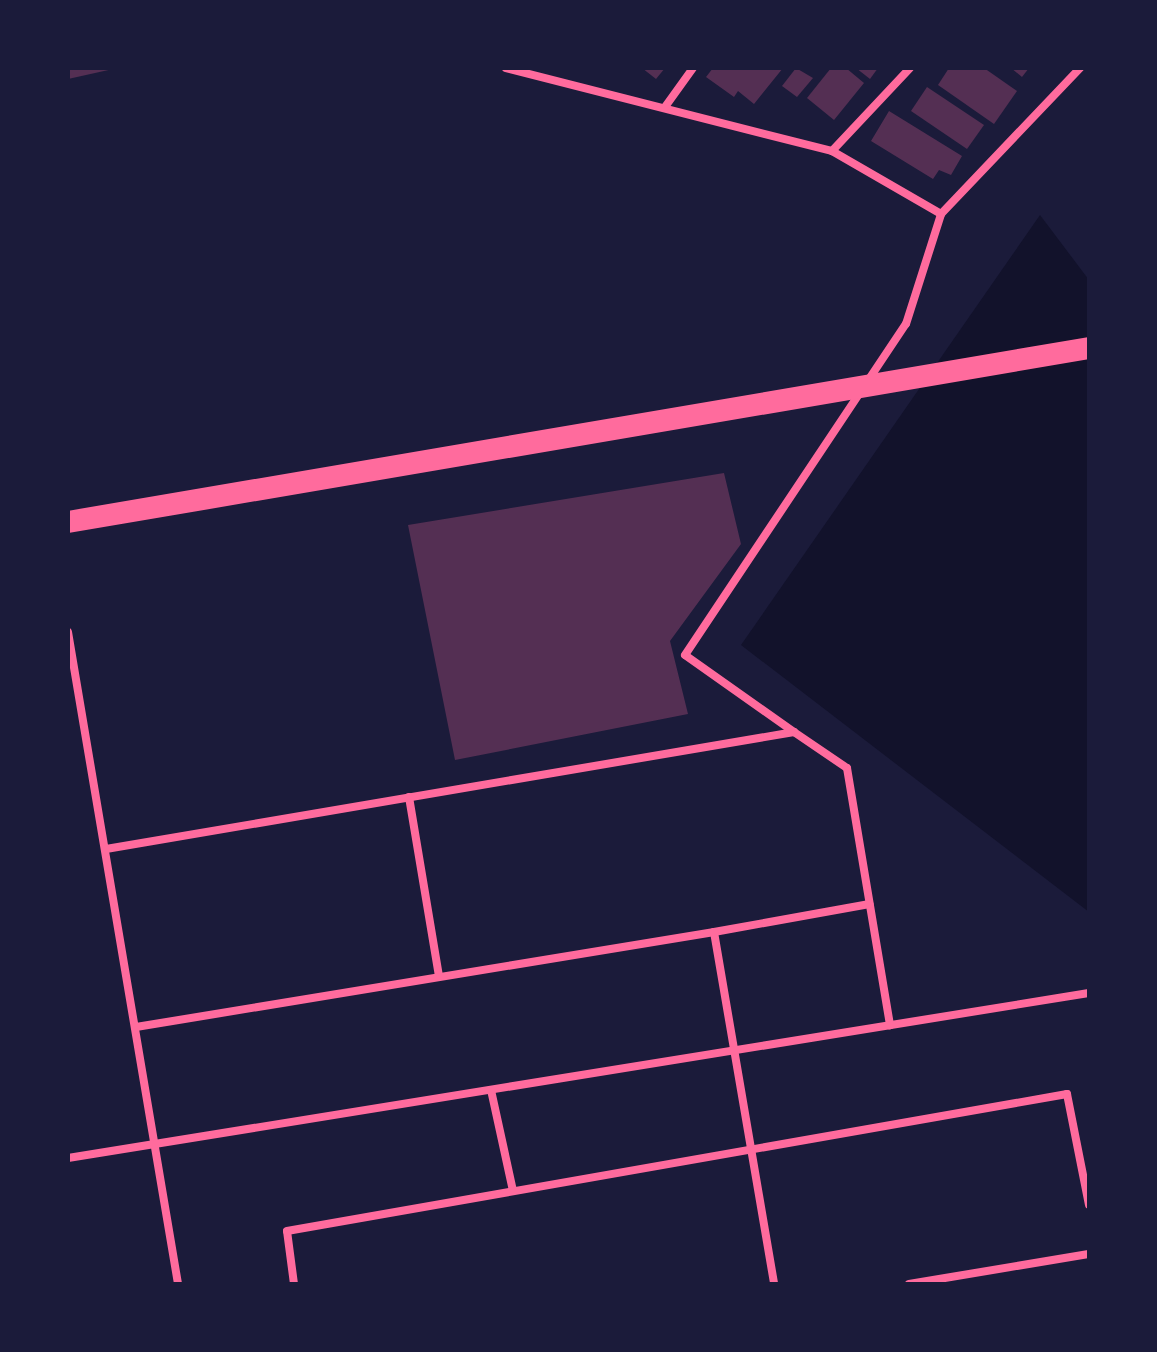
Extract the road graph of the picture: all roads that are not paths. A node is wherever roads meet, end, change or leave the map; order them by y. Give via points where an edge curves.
1 (506, 68) edge
2 (693, 68) edge
3 (910, 68) edge
4 (1080, 68) edge
5 (665, 107) junction
6 (832, 151) junction
7 (941, 214) junction
8 (1089, 348) edge
9 (68, 522) edge
10 (68, 632) edge
11 (794, 732) junction
12 (409, 797) junction
13 (106, 849) junction
14 (870, 904) junction
15 (714, 932) junction
16 (439, 977) junction
17 (1089, 993) edge
18 (890, 1025) junction
19 (136, 1027) junction
20 (734, 1051) junction
21 (491, 1090) junction
22 (156, 1144) junction
23 (751, 1149) junction
24 (68, 1158) edge
25 (513, 1191) junction
26 (1089, 1205) edge
27 (1089, 1254) edge
28 (178, 1284) edge
29 (294, 1284) edge
30 (774, 1284) edge
31 (909, 1284) edge

1 - 5 street
2 - 5 street
3 - 6 street
4 - 7 street
5 - 6 street
6 - 7 street
7 - 11 street via 906,324 685,655
8 - 9 highway
10 - 13 street
11 - 12 street
11 - 14 street via 847,768
12 - 13 street
12 - 16 street
13 - 19 street
14 - 15 street
14 - 18 street
15 - 16 street
15 - 20 street
16 - 19 street
17 - 18 street
18 - 20 street
19 - 22 street
20 - 21 street
20 - 23 street
21 - 22 street
21 - 25 street
22 - 24 street
22 - 28 street
23 - 25 street
23 - 26 street via 1067,1094
23 - 30 street
25 - 29 street via 287,1231
27 - 31 street

